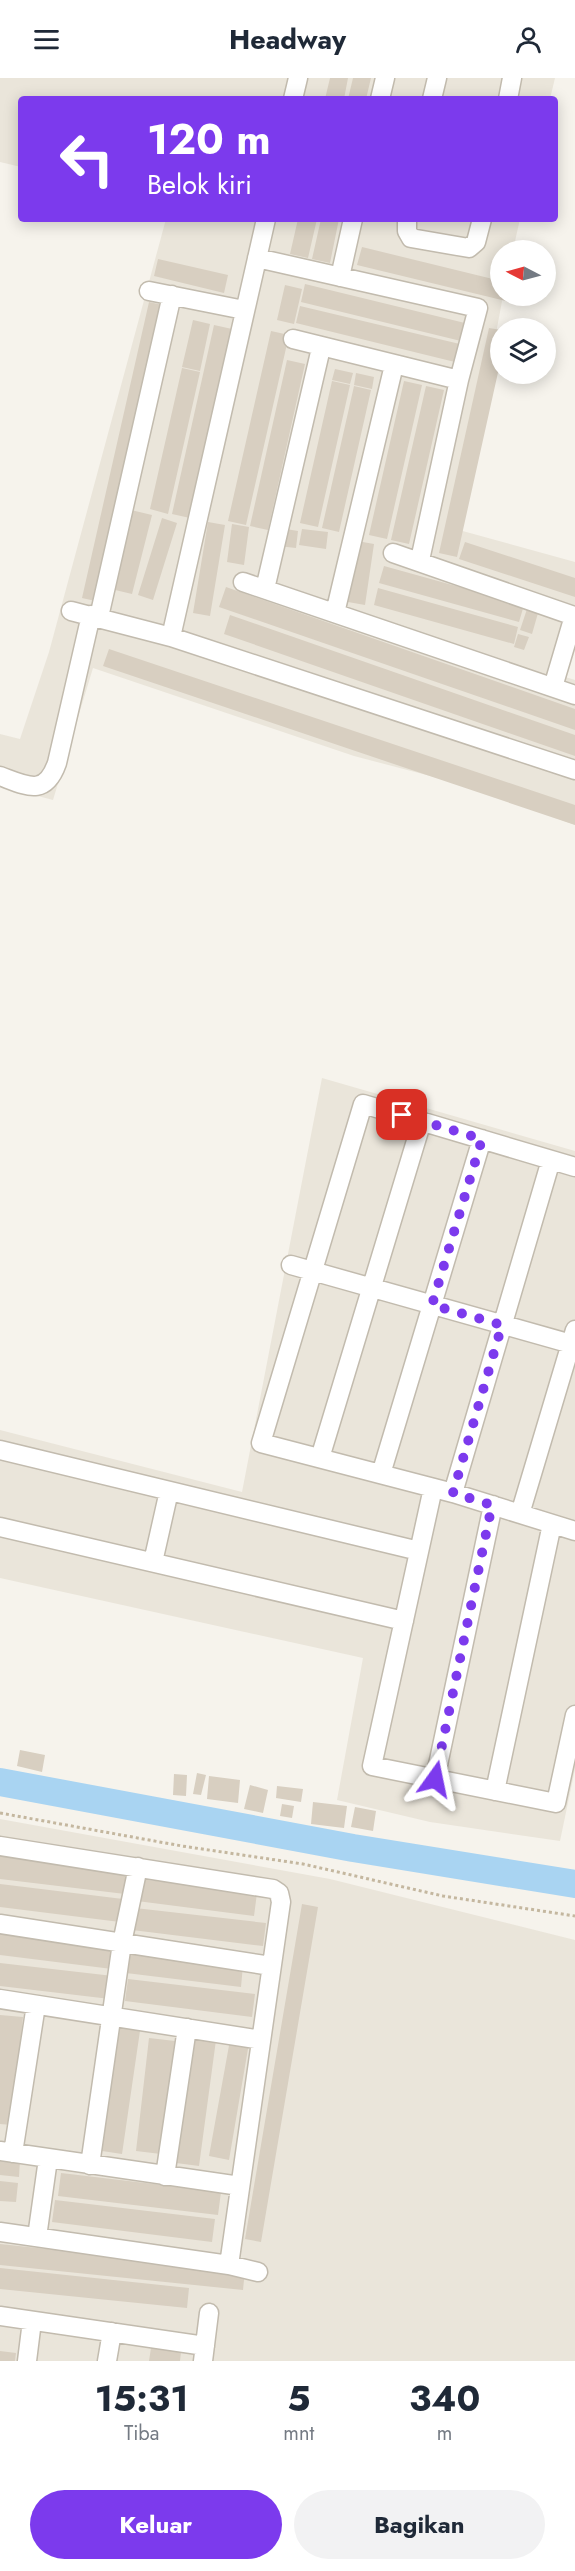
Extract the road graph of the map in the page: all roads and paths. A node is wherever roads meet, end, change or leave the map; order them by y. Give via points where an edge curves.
1 (297, 78) edge
2 (385, 78) edge
3 (436, 78) edge
4 (512, 78) edge
5 (294, 96) edge
6 (381, 96) edge
7 (433, 96) edge
8 (509, 96) edge
9 (265, 222) edge
10 (352, 222) edge
11 (407, 222) edge
12 (481, 222) edge
13 (257, 258) junction
14 (340, 277) junction
15 (149, 291) dead end
16 (172, 295) junction
17 (244, 310) junction
18 (293, 339) dead end
19 (321, 348) junction
20 (394, 365) junction
21 (459, 380) junction
22 (393, 553) dead end
23 (420, 560) junction
24 (243, 582) dead end
25 (265, 589) junction
26 (71, 610) dead end
27 (335, 613) junction
28 (95, 616) junction
29 (171, 637) junction
30 (553, 687) junction
31 (575, 694) edge
32 (575, 770) edge
33 (0, 776) edge
34 (422, 1121) junction
35 (482, 1139) junction
36 (551, 1160) junction
37 (575, 1167) edge
38 (291, 1265) dead end
39 (313, 1271) junction
40 (372, 1288) junction
41 (432, 1305) junction
42 (502, 1325) junction
43 (574, 1340) edge
44 (0, 1450) edge
45 (320, 1458) junction
46 (381, 1474) junction
47 (433, 1488) junction
48 (169, 1491) junction
49 (453, 1493) junction
50 (492, 1505) junction
51 (520, 1514) junction
52 (552, 1524) junction
53 (0, 1527) edge
54 (575, 1531) edge
55 (419, 1551) junction
56 (153, 1562) junction
57 (404, 1621) junction
58 (575, 1715) edge
59 (435, 1779) junction
60 (495, 1791) junction
61 (0, 1813) edge
62 (0, 1846) edge
63 (138, 1867) junction
64 (575, 1917) edge
65 (0, 1924) edge
66 (122, 1943) junction
67 (271, 1966) junction
68 (0, 1999) edge
69 (36, 2005) junction
70 (113, 2017) junction
71 (187, 2028) junction
72 (261, 2040) junction
73 (6, 2152) edge
74 (48, 2158) junction
75 (90, 2165) junction
76 (165, 2176) junction
77 (240, 2187) junction
78 (0, 2232) edge
79 (37, 2237) junction
80 (229, 2265) junction
81 (258, 2272) dead end
82 (209, 2313) dead end
83 (0, 2316) edge
84 (32, 2321) junction
85 (112, 2332) junction
86 (204, 2353) edge
87 (27, 2361) edge
88 (107, 2361) edge

1 - 5 street
2 - 6 street
3 - 7 street
4 - 8 street
9 - 13 street
10 - 14 street
11 - 12 street via 406,231 411,238 469,248 476,242
13 - 14 street
13 - 17 street
14 - 21 street via 486,310
15 - 16 street
16 - 17 street
16 - 28 street
17 - 29 street
18 - 19 street
19 - 20 street
19 - 25 street
20 - 21 street
20 - 27 street
21 - 23 street
22 - 23 street
23 - 30 street via 574,616
24 - 25 street
25 - 27 street
26 - 28 street
27 - 30 street
28 - 29 street
28 - 33 street via 52,777 36,786
29 - 32 street
30 - 31 street
34 - 35 street
34 - 39 street via 363,1104
34 - 40 street
35 - 36 street
35 - 41 street
36 - 37 street
36 - 42 street
38 - 39 street
39 - 40 street
39 - 45 street via 261,1443
40 - 41 street
40 - 45 street
41 - 42 street
41 - 46 street
42 - 43 street
42 - 49 street
43 - 51 street
44 - 48 street
45 - 46 street
46 - 47 street
47 - 49 street
47 - 55 street
48 - 55 street
48 - 56 street
49 - 50 street
50 - 51 street
50 - 59 street
51 - 52 street
52 - 54 street
52 - 60 street
53 - 56 street
55 - 57 street
56 - 57 street
57 - 59 street via 372,1766
58 - 60 street via 556,1803
59 - 60 street
61 - 64 path via 303,1864 443,1896
62 - 63 street
63 - 66 street
63 - 67 street via 279,1893
65 - 66 street
66 - 67 street
66 - 70 street
67 - 72 street
68 - 69 street
69 - 70 street
69 - 73 street
70 - 71 street
70 - 75 street
71 - 72 street
71 - 76 street
72 - 77 street
73 - 74 street
74 - 75 street
74 - 79 street
75 - 76 street
76 - 77 street
77 - 80 street
78 - 79 street
79 - 80 street
80 - 81 street
82 - 86 street
83 - 84 street
84 - 85 street
84 - 87 street
85 - 86 street
85 - 88 street

